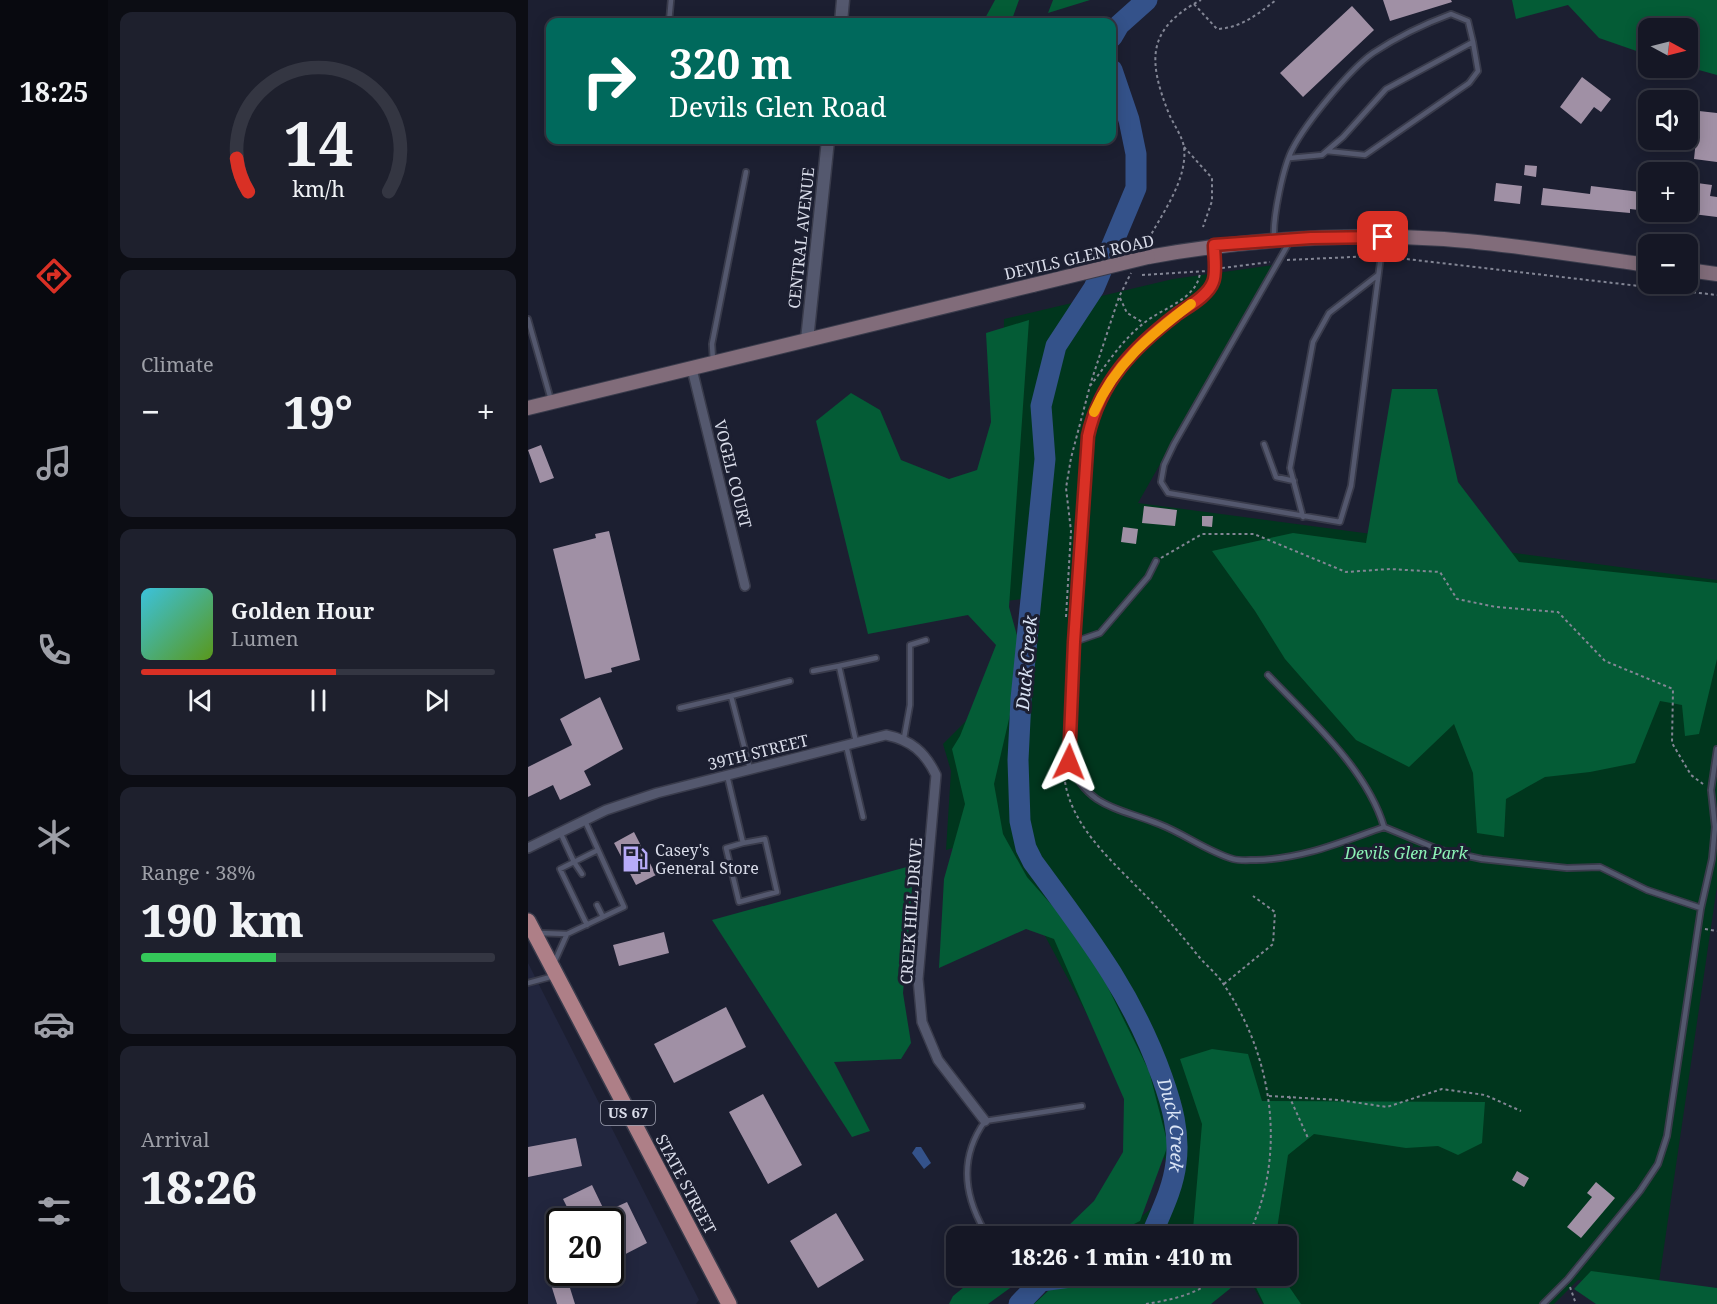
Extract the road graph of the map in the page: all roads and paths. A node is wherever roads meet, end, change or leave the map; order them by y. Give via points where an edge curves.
1 (671, 0) edge
2 (843, 0) edge
3 (1201, 0) edge
4 (1276, 0) edge
5 (1194, 4) junction
6 (669, 18) edge
7 (841, 18) edge
8 (1473, 42) junction
9 (828, 144) edge
10 (1184, 147) junction
11 (1327, 151) junction
12 (1290, 158) junction
13 (746, 172) dead end
14 (1203, 227) dead end
15 (1383, 237) junction
16 (1291, 239) junction
17 (1275, 240) junction
18 (1214, 245) junction
19 (1145, 254) junction
20 (1381, 256) junction
21 (1279, 261) junction
22 (1638, 264) edge
23 (1133, 270) dead end
24 (1214, 270) junction
25 (1698, 271) edge
26 (1200, 272) junction
27 (1378, 274) junction
28 (1717, 274) edge
29 (1142, 275) dead end
30 (1717, 295) edge
31 (1119, 297) junction
32 (528, 318) edge
33 (1144, 322) junction
34 (807, 340) junction
35 (713, 364) junction
36 (692, 369) junction
37 (1089, 389) junction
38 (552, 402) junction
39 (528, 408) edge
40 (1264, 444) dead end
41 (1294, 481) junction
42 (1302, 517) junction
43 (1156, 561) joint
44 (745, 586) dead end
45 (1066, 617) dead end
46 (926, 640) dead end
47 (1074, 642) junction
48 (876, 658) dead end
49 (839, 666) junction
50 (813, 671) dead end
51 (1268, 675) dead end
52 (790, 681) dead end
53 (731, 696) junction
54 (680, 708) dead end
55 (903, 738) junction
56 (856, 742) junction
57 (846, 745) junction
58 (1717, 749) edge
59 (1064, 766) dead end
60 (750, 769) junction
61 (727, 775) junction
62 (1711, 790) junction
63 (863, 817) dead end
64 (585, 821) junction
65 (1384, 826) junction
66 (561, 834) junction
67 (742, 843) junction
68 (528, 848) edge
69 (598, 850) junction
70 (574, 862) junction
71 (582, 874) dead end
72 (1253, 896) dead end
73 (597, 905) dead end
74 (1701, 908) junction
75 (603, 917) junction
76 (587, 925) junction
77 (531, 927) edge
78 (567, 934) junction
79 (554, 972) junction
80 (528, 983) edge
81 (1224, 984) junction
82 (1269, 1096) junction
83 (1289, 1096) junction
84 (1082, 1106) dead end
85 (1521, 1111) dead end
86 (986, 1121) junction
87 (1308, 1138) dead end
88 (982, 1226) edge
89 (1253, 1226) edge
90 (1568, 1279) junction
91 (1201, 1286) edge
92 (729, 1304) edge
93 (1146, 1304) edge
94 (1543, 1304) edge
95 (1576, 1304) edge

1 - 6 lane
2 - 7 street
3 - 5 path
4 - 5 path via 1251,19 1227,29 1217,29
5 - 10 path via 1167,23 1155,50 1161,90
8 - 11 lane via 1386,89
8 - 11 lane via 1478,71 1469,83 1365,155
8 - 12 lane via 1468,21 1451,14 1372,54 1335,91 1292,149
9 - 34 street, CENTRAL AVENUE
10 - 14 path via 1212,178 1212,201
10 - 19 path via 1176,186
11 - 12 lane via 1322,155
12 - 17 lane via 1273,220
13 - 35 lane via 712,344
15 - 16 main road, DEVILS GLEN ROAD
15 - 20 lane
15 - 22 main road, DEVILS GLEN ROAD via 1447,240
16 - 17 main road, DEVILS GLEN ROAD
16 - 21 lane
17 - 18 main road, DEVILS GLEN ROAD
18 - 19 main road, DEVILS GLEN ROAD
18 - 24 lane
19 - 34 main road, DEVILS GLEN ROAD, bridge
20 - 21 path
20 - 27 lane
20 - 30 path
21 - 24 path
21 - 42 lane via 1174,444 1161,482 1168,493
23 - 31 path
24 - 26 path
24 - 47 lane via 1214,281 1205,293 1145,339 1119,367 1093,416 1088,436
25 - 28 main road
26 - 29 path
26 - 33 path via 1190,293
27 - 41 lane via 1329,313 1313,342 1290,468
27 - 42 lane via 1351,486 1340,522
31 - 33 path via 1127,313
31 - 37 path
32 - 38 lane
33 - 37 path via 1116,351
34 - 35 main road, DEVILS GLEN ROAD
35 - 36 main road, DEVILS GLEN ROAD
36 - 38 main road, DEVILS GLEN ROAD
36 - 44 street, VOGEL COURT
37 - 45 path via 1066,488 1071,531
38 - 39 main road, DEVILS GLEN ROAD
40 - 41 lane via 1276,477
41 - 42 lane
43 - 47 lane via 1148,578 1100,633
43 - 62 path via 1202,534 1254,534 1346,572 1440,572 1457,599 1558,612 1605,661 1673,689 1672,743 1691,775
46 - 55 lane via 910,645 910,705
47 - 65 lane via 1069,762 1076,779 1090,795 1114,810 1160,824 1201,847 1236,860 1301,856
48 - 49 lane
49 - 50 lane
49 - 56 lane
51 - 65 lane via 1359,776 1377,804
52 - 53 lane
53 - 54 lane
53 - 60 lane
55 - 56 street, 39TH STREET via 886,735
55 - 86 street, CREEK HILL DRIVE via 928,759 936,775 918,979 922,1022 938,1059
56 - 57 street, 39TH STREET
57 - 60 street, 39TH STREET
57 - 63 lane
58 - 62 lane
59 - 81 path via 1075,812 1094,842
60 - 61 street, 39TH STREET
61 - 64 street, 39TH STREET via 657,793
61 - 67 lane
62 - 74 lane via 1715,827
64 - 66 street, 39TH STREET
64 - 69 lane
65 - 74 lane via 1440,850 1482,859 1567,868 1600,867 1647,890
66 - 68 street, 39TH STREET
66 - 70 lane
67 - 67 lane via 765,839 777,892 739,902 726,848
69 - 70 lane
69 - 75 lane via 624,907
70 - 71 lane
70 - 76 lane via 560,870
72 - 81 path via 1275,912 1273,944
73 - 75 lane
74 - 90 lane via 1667,1136 1658,1164
75 - 76 lane
76 - 78 lane
77 - 78 lane
77 - 79 main road, STATE STREET / US 67
78 - 79 lane
79 - 80 lane
79 - 92 main road, STATE STREET / US 67
81 - 82 path via 1263,1066
82 - 83 path
82 - 89 path via 1268,1179
83 - 85 path via 1387,1107 1442,1089 1485,1095
83 - 87 path
84 - 86 lane
86 - 88 lane via 976,1133 966,1184
90 - 94 lane
90 - 95 path
91 - 93 path

